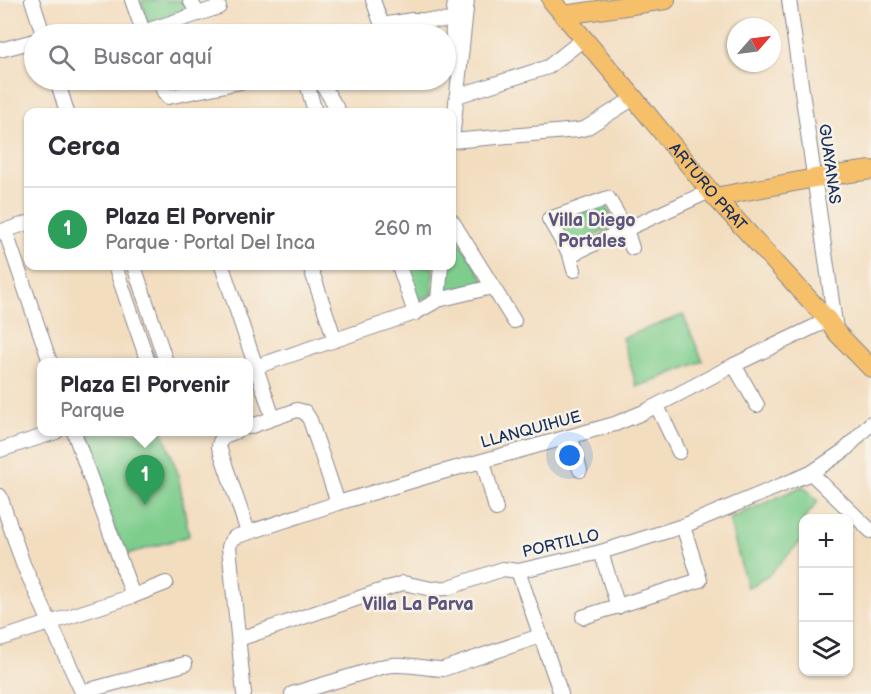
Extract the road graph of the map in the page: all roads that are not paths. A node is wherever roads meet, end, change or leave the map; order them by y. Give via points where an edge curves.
1 (32, 0) edge
2 (132, 0) edge
3 (190, 0) edge
4 (373, 0) edge
5 (455, 0) edge
6 (467, 0) edge
7 (551, 0) edge
8 (666, 0) edge
9 (789, 0) edge
10 (219, 7) dead end
11 (198, 14) junction
12 (564, 15) junction
13 (459, 21) junction
14 (40, 24) edge
15 (140, 24) edge
16 (169, 24) edge
17 (381, 24) edge
18 (400, 24) edge
19 (585, 38) junction
20 (24, 44) edge
21 (0, 50) edge
22 (60, 90) edge
23 (164, 90) edge
24 (202, 90) edge
25 (309, 90) edge
26 (326, 90) edge
27 (457, 96) junction
28 (634, 98) junction
29 (66, 108) edge
30 (314, 108) edge
31 (337, 108) edge
32 (455, 108) edge
33 (456, 140) edge
34 (871, 170) edge
35 (815, 178) junction
36 (712, 195) junction
37 (24, 223) edge
38 (456, 228) edge
39 (626, 229) junction
40 (3, 231) edge
41 (632, 248) dead end
42 (570, 255) junction
43 (116, 270) edge
44 (135, 270) edge
45 (223, 270) edge
46 (311, 270) edge
47 (400, 270) edge
48 (441, 270) edge
49 (574, 270) dead end
50 (492, 287) junction
51 (438, 300) junction
52 (415, 313) junction
53 (514, 321) dead end
54 (832, 326) junction
55 (335, 340) junction
56 (48, 358) edge
57 (146, 358) edge
58 (164, 358) edge
59 (249, 358) edge
60 (734, 365) junction
61 (253, 368) edge
62 (871, 368) edge
63 (253, 370) edge
64 (757, 405) dead end
65 (657, 406) junction
66 (273, 418) junction
67 (871, 423) edge
68 (253, 426) edge
69 (44, 436) edge
70 (75, 436) edge
71 (226, 436) edge
72 (571, 437) junction
73 (0, 450) edge
74 (679, 452) dead end
75 (483, 461) junction
76 (580, 470) dead end
77 (811, 472) junction
78 (0, 496) edge
79 (338, 503) junction
80 (496, 509) dead end
81 (683, 526) junction
82 (871, 531) edge
83 (248, 532) junction
84 (601, 552) junction
85 (518, 571) junction
86 (166, 583) dead end
87 (133, 596) junction
88 (618, 607) junction
89 (583, 617) dead end
90 (50, 624) junction
91 (540, 636) junction
92 (0, 639) edge
93 (239, 639) junction
94 (185, 664) dead end
95 (83, 693) edge
96 (244, 694) edge
97 (292, 694) edge
98 (561, 694) edge

1 - 14 street
2 - 15 street
3 - 11 street
4 - 17 street
5 - 13 street
6 - 13 street
7 - 12 main road, ARTURO PRAT
8 - 12 main road
9 - 35 street, GUAYANAS
10 - 11 street
11 - 16 street
12 - 19 main road, ARTURO PRAT
13 - 18 street via 412,20
13 - 27 street
19 - 27 street via 548,67
19 - 28 main road, ARTURO PRAT
20 - 21 street
22 - 29 street
23 - 24 street via 168,97
25 - 30 street
26 - 31 street
27 - 32 street
28 - 33 street via 578,130
28 - 36 main road, ARTURO PRAT
34 - 35 main road
35 - 36 main road
35 - 54 street, GUAYANAS
36 - 39 street
36 - 54 main road, ARTURO PRAT
37 - 40 street
38 - 50 street
39 - 41 street
39 - 42 street
39 - 42 street via 608,198 549,219
40 - 56 street
42 - 49 street
43 - 57 street
44 - 58 street
45 - 59 street
46 - 55 street
47 - 52 street
48 - 51 street
50 - 51 street
50 - 53 street
51 - 52 street
52 - 55 street
54 - 60 street, LLANQUIHUE
54 - 62 main road, ARTURO PRAT
55 - 61 street
60 - 64 street
60 - 65 street, LLANQUIHUE
63 - 66 street
65 - 72 street, LLANQUIHUE
65 - 74 street
66 - 68 street
66 - 79 street via 297,410 305,412
67 - 77 street, PORTILLO via 844,450
69 - 73 street
70 - 87 street
71 - 83 street via 219,447
72 - 75 street, LLANQUIHUE
72 - 76 street
75 - 79 street, LLANQUIHUE
75 - 80 street
77 - 81 street, PORTILLO
77 - 82 street
78 - 90 street via 23,564
79 - 83 street, LLANQUIHUE
81 - 84 street, PORTILLO
81 - 88 street via 700,580
83 - 93 street, LLANQUIHUE via 235,537 229,547
84 - 85 street, PORTILLO
84 - 88 street
85 - 91 street
85 - 93 street, PORTILLO via 502,569 447,588 404,583
86 - 87 street
87 - 90 street
88 - 89 street
90 - 92 street
90 - 95 street
91 - 97 street via 443,669 397,664
91 - 98 street
93 - 96 street
94 - 95 street

